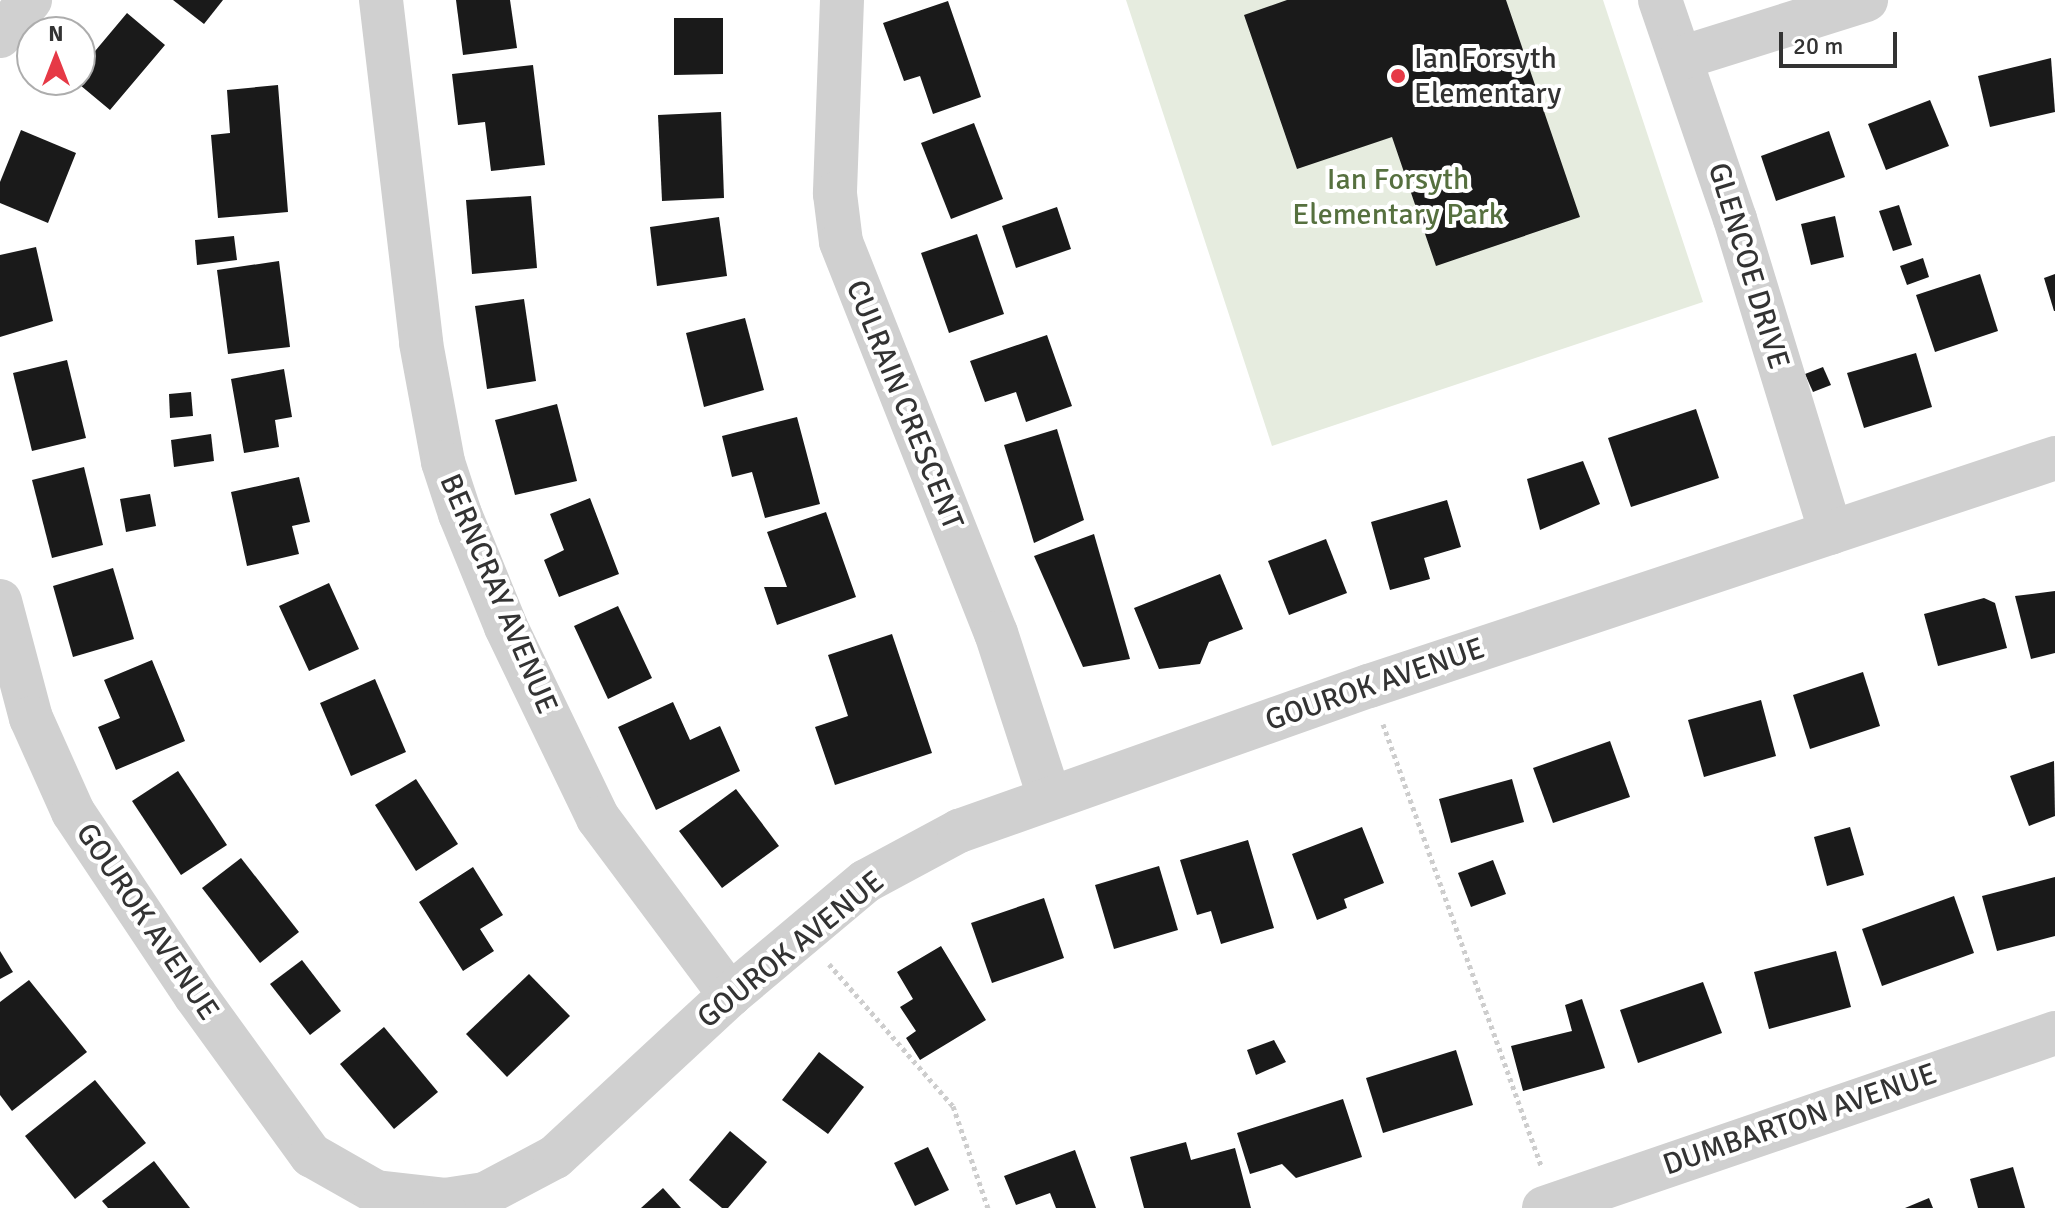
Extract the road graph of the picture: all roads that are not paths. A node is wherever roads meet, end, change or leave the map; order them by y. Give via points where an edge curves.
1 (30, 0) edge
2 (381, 0) edge
3 (842, 0) edge
4 (1660, 0) edge
5 (1866, 0) edge
6 (0, 36) edge
7 (1681, 58) junction
8 (2055, 458) edge
9 (1831, 533) junction
10 (0, 601) edge
11 (1049, 796) junction
12 (730, 995) junction
13 (2055, 1033) edge
14 (1549, 1206) edge

1 - 6 street
2 - 12 street, BERNCRAY AVENUE via 421,343 443,462 460,514 506,627 598,818
3 - 11 street, CULRAIN CRESCENT via 835,194 841,242 996,633
4 - 7 street, GLENCOE DRIVE
5 - 7 street
7 - 9 street, GLENCOE DRIVE
8 - 9 street, GOUROK AVENUE
9 - 11 street, GOUROK AVENUE
10 - 12 street, GOUROK AVENUE via 31,718 73,812 302,1143 340,1175 376,1192 445,1200 485,1194 522,1178 555,1157
11 - 12 street, GOUROK AVENUE via 959,831 866,881
13 - 14 street, DUMBARTON AVENUE

